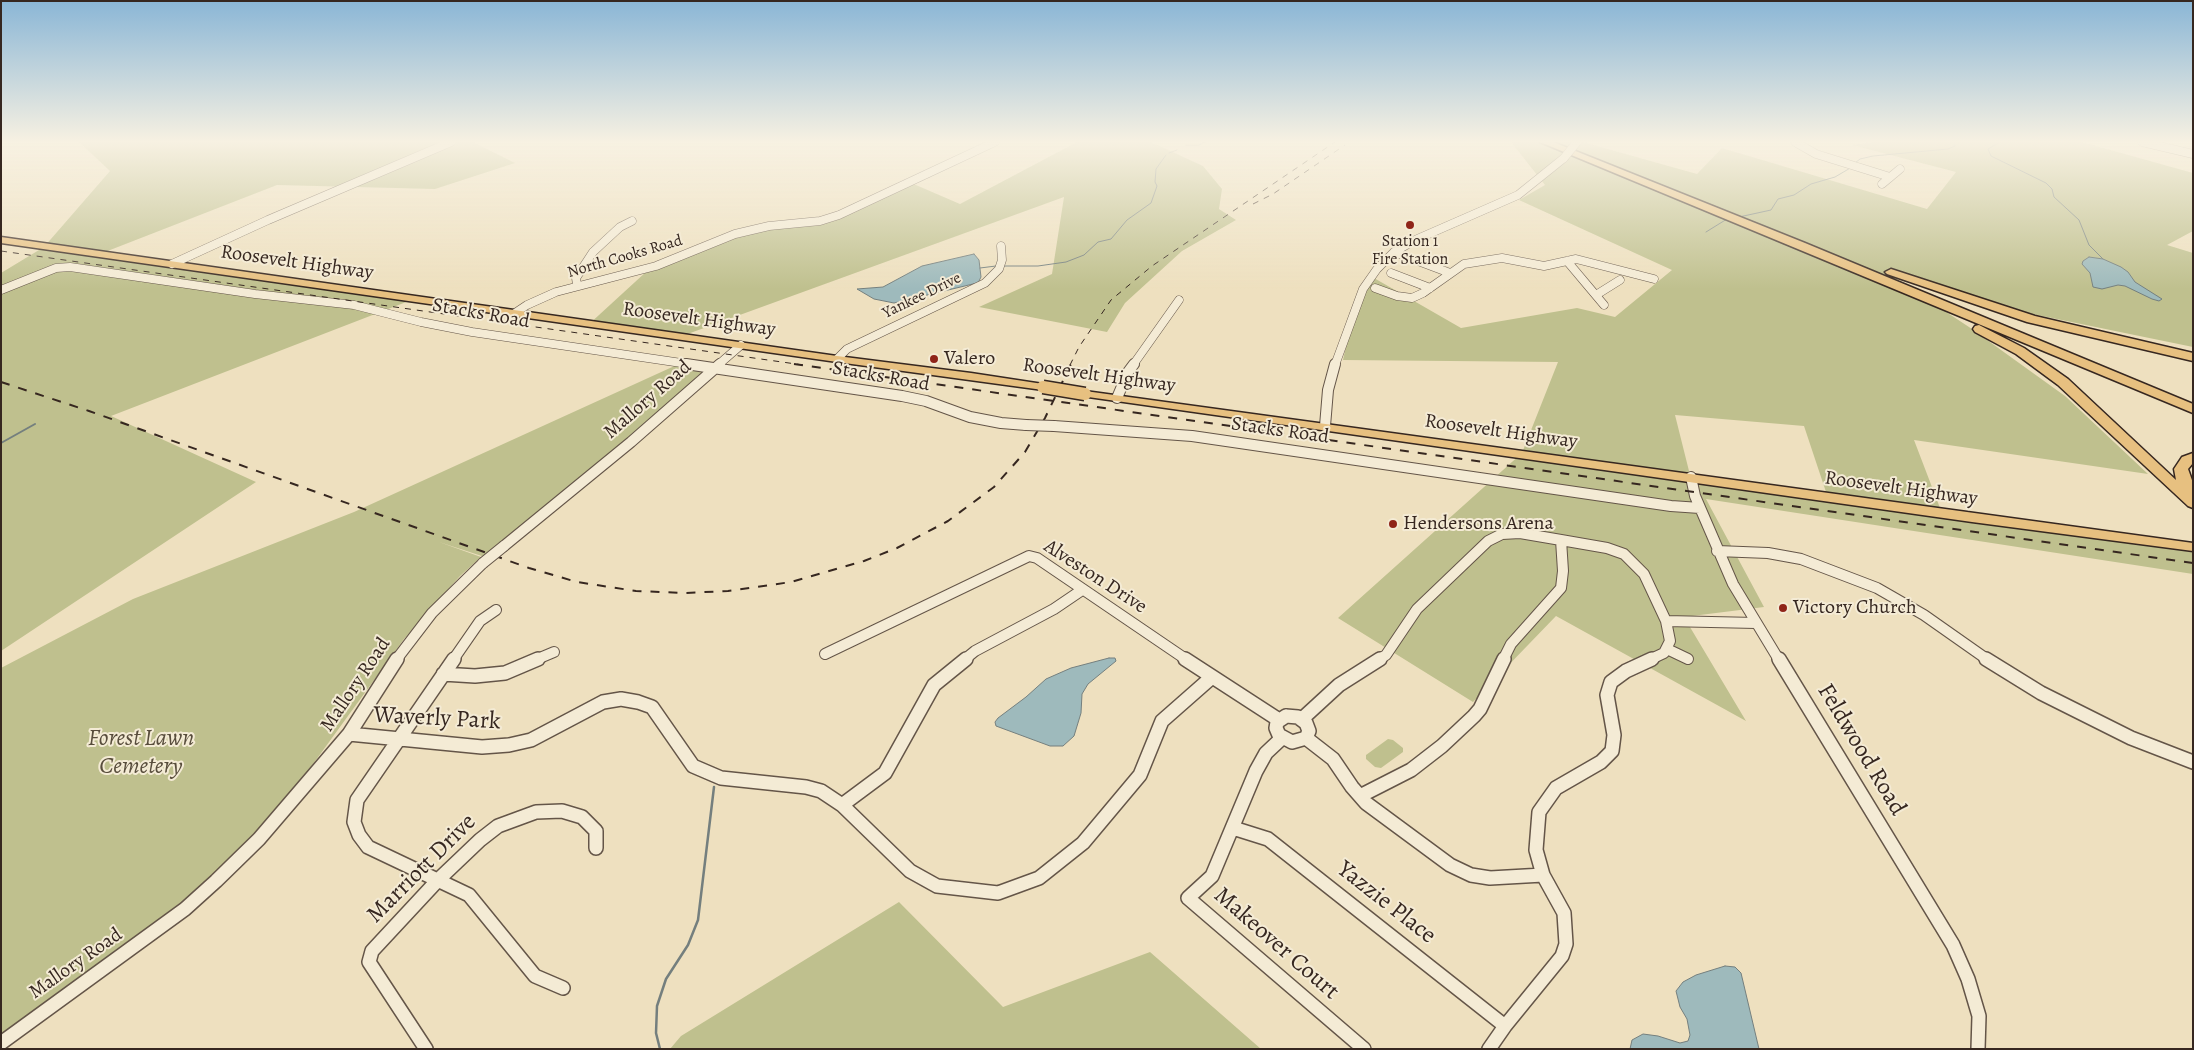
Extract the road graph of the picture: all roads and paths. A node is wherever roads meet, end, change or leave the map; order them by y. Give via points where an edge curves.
1 (336, 191) edge
2 (891, 191) edge
3 (1522, 191) edge
4 (1667, 191) edge
5 (1685, 191) edge
6 (632, 221) dead end
7 (1, 240) edge
8 (1818, 244) junction
9 (1802, 245) junction
10 (1001, 246) dead end
11 (1394, 252) junction
12 (1567, 261) junction
13 (172, 264) junction
14 (1391, 273) dead end
15 (1450, 273) junction
16 (1654, 279) dead end
17 (1620, 280) dead end
18 (577, 285) junction
19 (1375, 288) dead end
20 (1430, 288) junction
21 (1, 290) edge
22 (1596, 295) junction
23 (1179, 300) dead end
24 (1604, 304) dead end
25 (515, 313) junction
26 (741, 345) junction
27 (2193, 357) edge
28 (836, 359) junction
29 (715, 369) junction
30 (1117, 398) junction
31 (2193, 400) edge
32 (2193, 409) edge
33 (1324, 426) junction
34 (2193, 457) edge
35 (1692, 477) junction
36 (2193, 493) edge
37 (2193, 503) edge
38 (1700, 508) junction
39 (1561, 540) junction
40 (2193, 547) edge
41 (1717, 550) junction
42 (1082, 590) junction
43 (496, 610) dead end
44 (1666, 621) junction
45 (1756, 623) junction
46 (1667, 649) junction
47 (554, 652) dead end
48 (826, 654) dead end
49 (1688, 659) dead end
50 (443, 674) junction
51 (1212, 677) junction
52 (1302, 719) junction
53 (1279, 720) junction
54 (348, 734) junction
55 (1282, 738) junction
56 (1306, 738) junction
57 (398, 739) junction
58 (2193, 762) edge
59 (1360, 796) junction
60 (842, 805) junction
61 (1233, 828) junction
62 (596, 848) dead end
63 (1543, 875) junction
64 (438, 880) junction
65 (563, 988) dead end
66 (1506, 1026) junction
67 (1, 1043) edge
68 (426, 1049) edge
69 (1364, 1049) edge
70 (1489, 1049) edge
71 (1978, 1049) edge

1 - 13 street
2 - 18 street, North Cooks Road via 827,220 746,231 656,266
3 - 11 street, bridge
4 - 9 highway
5 - 8 highway
6 - 18 street via 620,227 593,252 576,278
7 - 13 main road, Roosevelt Highway
8 - 27 highway via 1952,294 2032,319
8 - 31 highway
9 - 32 highway
9 - 37 highway via 2020,351 2074,391
10 - 28 street, Yankee Drive via 999,269 985,283 847,349
11 - 15 street
11 - 33 street via 1370,277 1361,294 1328,385
12 - 15 street via 1544,266 1502,258 1464,264
12 - 16 street via 1576,259
12 - 22 street
13 - 25 main road, Roosevelt Highway
14 - 20 street
15 - 20 street
17 - 22 street
18 - 25 street, North Cooks Road via 541,297
19 - 20 street via 1412,298
21 - 29 street, Stacks Road via 56,268 70,267 354,305 472,332
22 - 24 street
23 - 30 street via 1128,372
25 - 26 main road, Roosevelt Highway
26 - 28 main road, Roosevelt Highway
26 - 29 street, Mallory Road
28 - 30 main road, Roosevelt Highway, bridge
29 - 38 street, Stacks Road, bridge via 902,396 1000,423 1192,436
29 - 54 street, Mallory Road, bridge via 483,563 432,613 399,656
30 - 33 main road, Roosevelt Highway
33 - 35 main road, Roosevelt Highway
34 - 36 highway via 2181,468 2184,481
35 - 38 street, Feldwood Road
35 - 40 main road, Roosevelt Highway
38 - 41 street, Feldwood Road
39 - 44 street via 1600,546 1630,558 1644,574
39 - 52 street via 1520,533 1502,534 1488,541 1417,609 1386,655 1340,685
39 - 59 street via 1564,572 1561,588 1511,644 1480,709 1442,746 1411,770
41 - 45 street, Feldwood Road
41 - 58 street via 1783,555 1849,576 1897,598 2041,693 2131,738
42 - 48 street, Alveston Drive via 1037,558 1024,557
42 - 51 street, Alveston Drive
42 - 60 street via 1054,609 975,651 934,685 884,773
43 - 50 street via 480,621
44 - 45 street
44 - 46 street via 1670,637
45 - 71 street, Feldwood Road via 1953,944 1979,1016
46 - 49 street
46 - 63 street via 1611,682 1607,695 1614,735 1612,751 1602,762 1556,788 1541,807 1537,819 1536,850
47 - 50 street via 505,673 476,676
50 - 57 street
51 - 53 street, Alveston Drive
51 - 60 street, Waverly Park via 1162,721 1140,775 1083,843 1039,878 998,893 936,886 910,871
52 - 53 street via 1290,716
52 - 56 street via 1309,731
53 - 55 street via 1276,728
54 - 57 street, Waverly Park
54 - 67 street, Mallory Road via 259,839 216,881 154,933
55 - 56 street via 1292,742
55 - 61 street, Makeover Court via 1266,753 1256,771
56 - 59 street via 1333,759
57 - 60 street, Waverly Park via 482,747 509,745 531,740 603,702 621,698 652,707 693,766 721,778 806,787 821,791
57 - 64 street via 357,800 354,822 368,847
59 - 63 street via 1450,865 1490,878
61 - 66 street, Yazzie Place via 1268,839
61 - 69 street, Makeover Court via 1212,876 1188,898
62 - 64 street, Marriott Drive via 596,831 582,817 562,811 536,812 498,826
63 - 66 street via 1564,914 1566,944 1562,956
64 - 65 street via 469,895 535,976
64 - 68 street, Marriott Drive via 372,951 369,962
66 - 70 street

